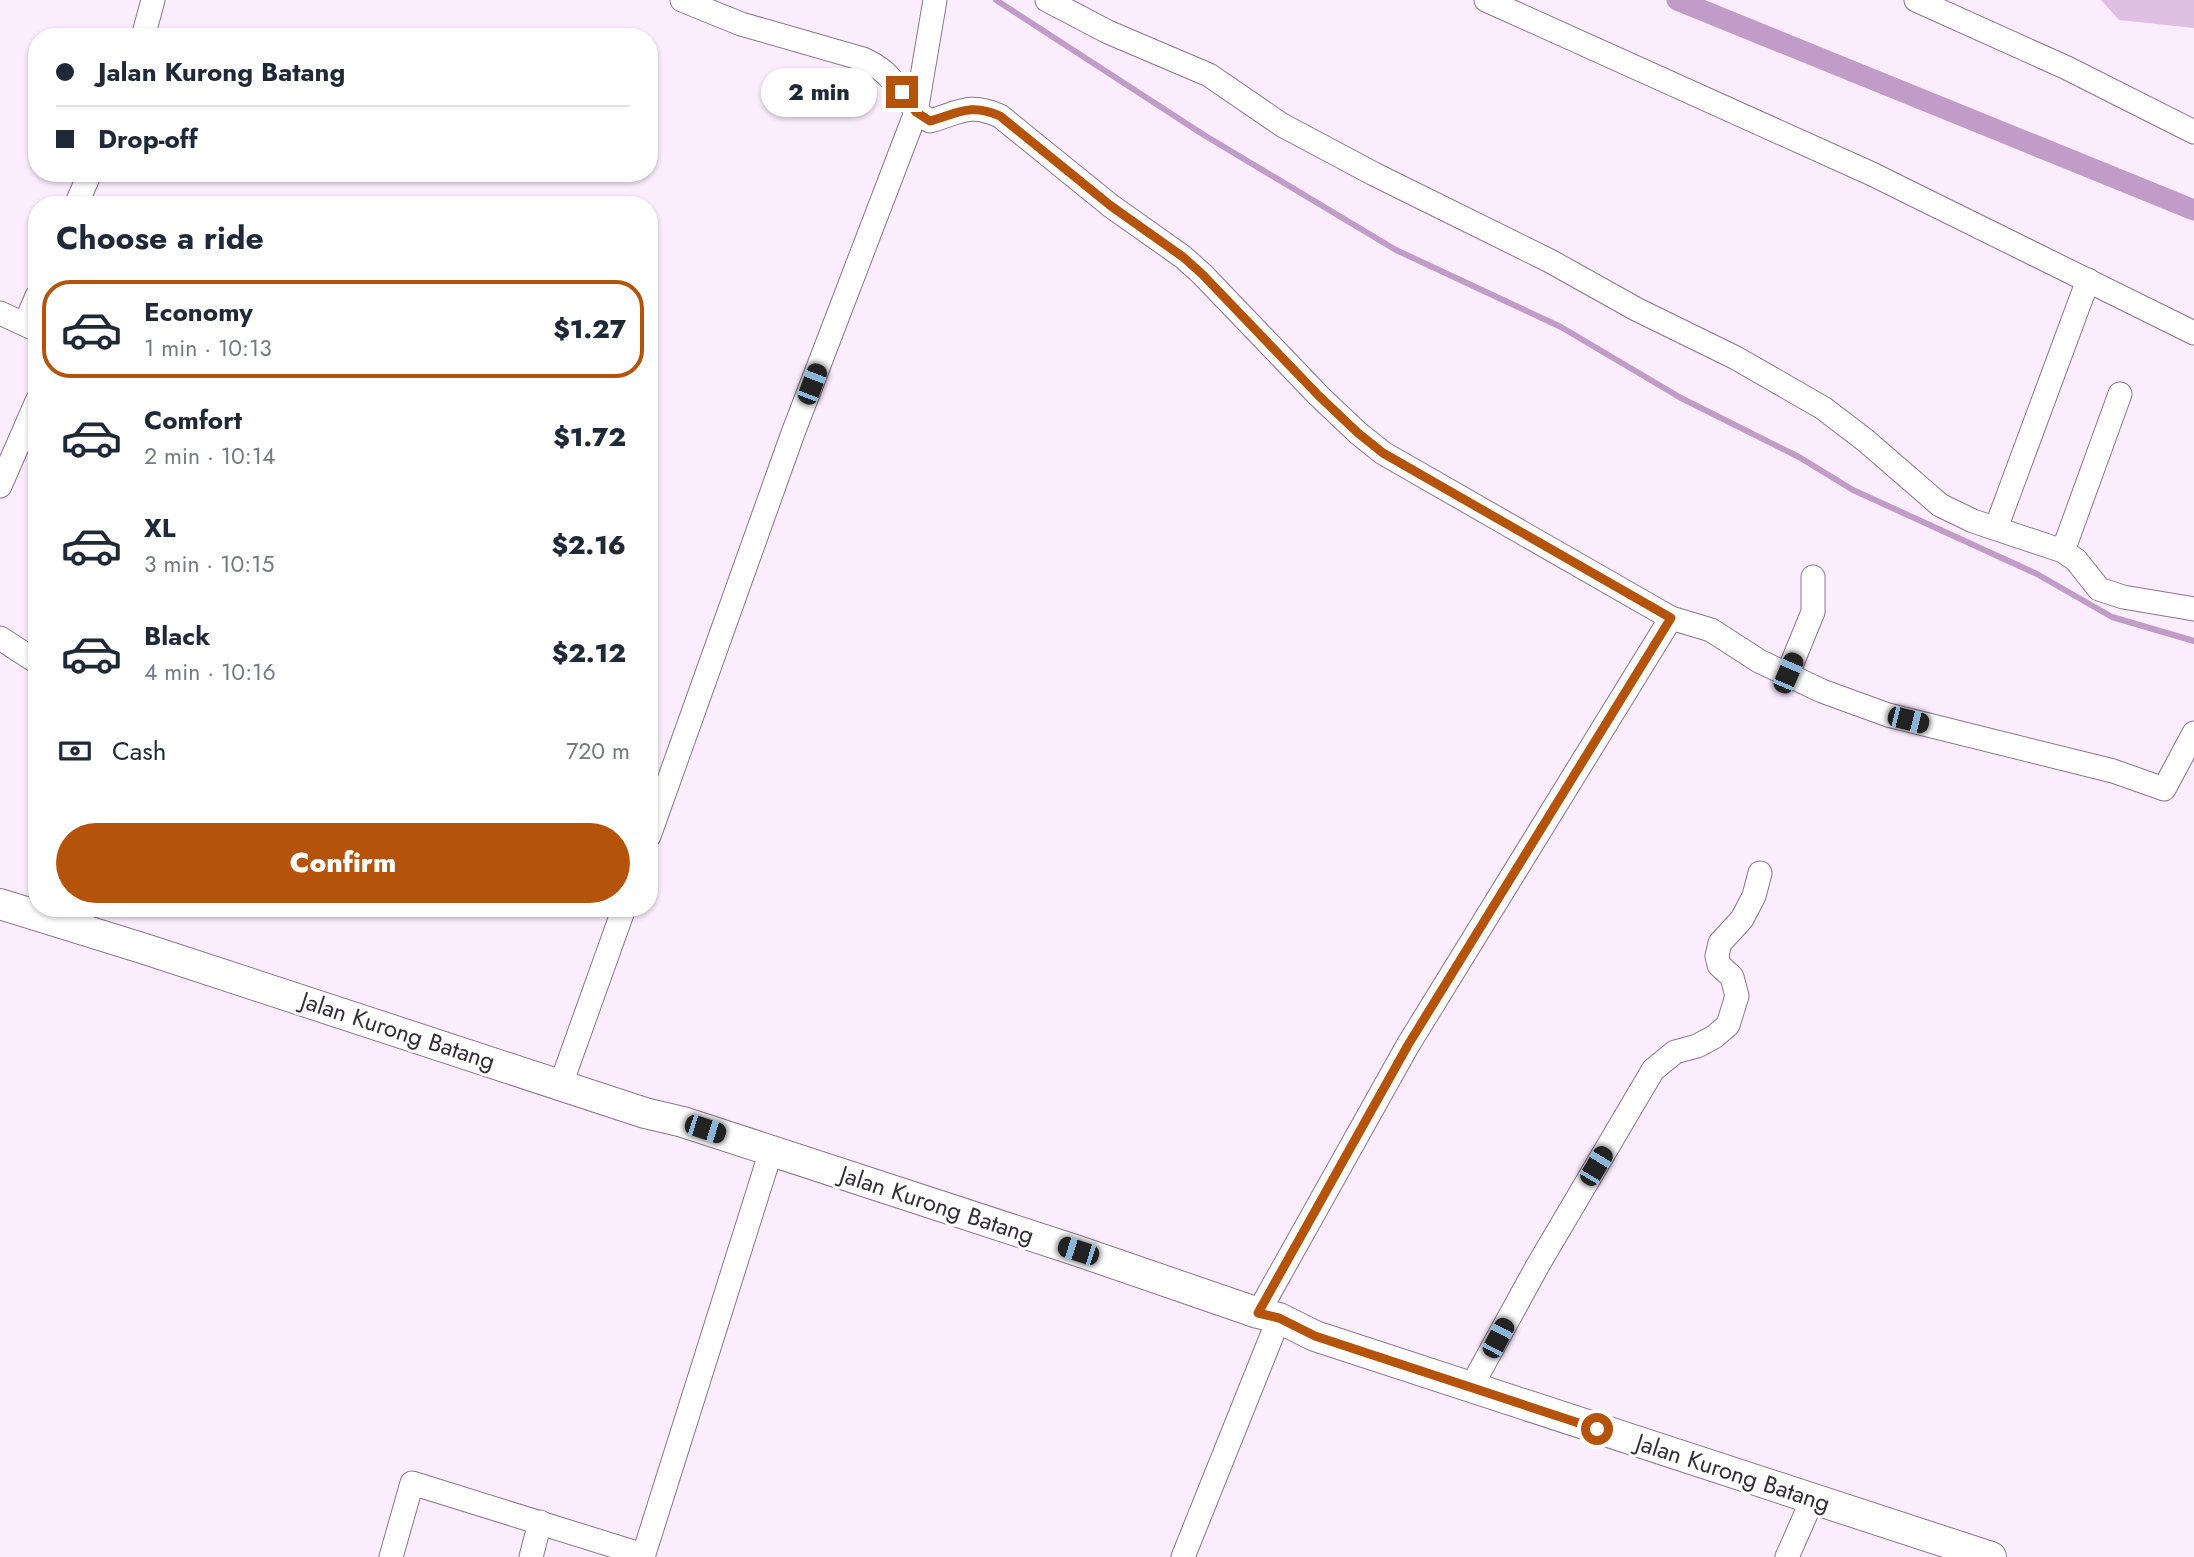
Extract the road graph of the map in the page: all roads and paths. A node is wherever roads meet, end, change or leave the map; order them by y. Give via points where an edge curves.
1 (153, 0) edge
2 (682, 0) edge
3 (1047, 0) edge
4 (1486, 0) edge
5 (1916, 0) edge
6 (935, 2) edge
7 (145, 28) edge
8 (916, 112) junction
9 (2194, 132) edge
10 (2088, 280) junction
11 (0, 313) edge
12 (28, 326) edge
13 (2194, 333) edge
14 (2120, 394) dead end
15 (28, 422) edge
16 (0, 486) edge
17 (1996, 528) junction
18 (2063, 551) junction
19 (1813, 577) dead end
20 (2194, 609) edge
21 (1671, 618) junction
22 (0, 638) edge
23 (28, 656) edge
24 (1788, 673) junction
25 (2194, 733) edge
26 (658, 811) edge
27 (1760, 873) dead end
28 (0, 904) edge
29 (28, 913) edge
30 (41, 917) edge
31 (621, 917) edge
32 (561, 1084) junction
33 (771, 1151) junction
34 (1268, 1316) junction
35 (1471, 1387) junction
36 (1813, 1498) junction
37 (540, 1522) junction
38 (1961, 1553) edge
39 (643, 1556) edge
40 (391, 1557) edge
41 (531, 1557) edge
42 (1183, 1557) edge
43 (1787, 1557) edge
44 (1991, 1557) edge

1 - 7 street
2 - 8 street via 741,24 863,59 890,76
3 - 17 street via 1108,33 1209,75 1282,125 1736,358 1823,408 1940,505
4 - 10 street via 1872,174
5 - 9 street
6 - 8 street
8 - 21 street via 930,121 964,110 1000,116 1111,206 1183,257 1319,396 1383,453
8 - 26 street via 793,433
10 - 13 street
10 - 17 street
11 - 12 street
14 - 18 street
15 - 16 street
17 - 18 street
18 - 20 street via 2099,589
19 - 24 street via 1814,612
21 - 24 street via 1711,630 1759,661
21 - 34 street via 1408,1045
22 - 23 street
24 - 25 street via 1888,715 2113,771 2164,789
27 - 35 street via 1754,896 1742,919 1720,943 1717,956 1719,965 1732,977 1737,996 1728,1025 1697,1046 1675,1052 1653,1070
28 - 29 street, Jalan Kurong Batang
30 - 32 street, Jalan Kurong Batang
31 - 32 street
32 - 33 street, Jalan Kurong Batang
33 - 34 street, Jalan Kurong Batang
33 - 39 street
34 - 35 street, Jalan Kurong Batang
34 - 42 street
35 - 36 street, Jalan Kurong Batang
36 - 38 street, Jalan Kurong Batang
36 - 43 street
37 - 39 street
37 - 40 street via 412,1483
37 - 41 street
38 - 44 street, Jalan Kurong Batang

